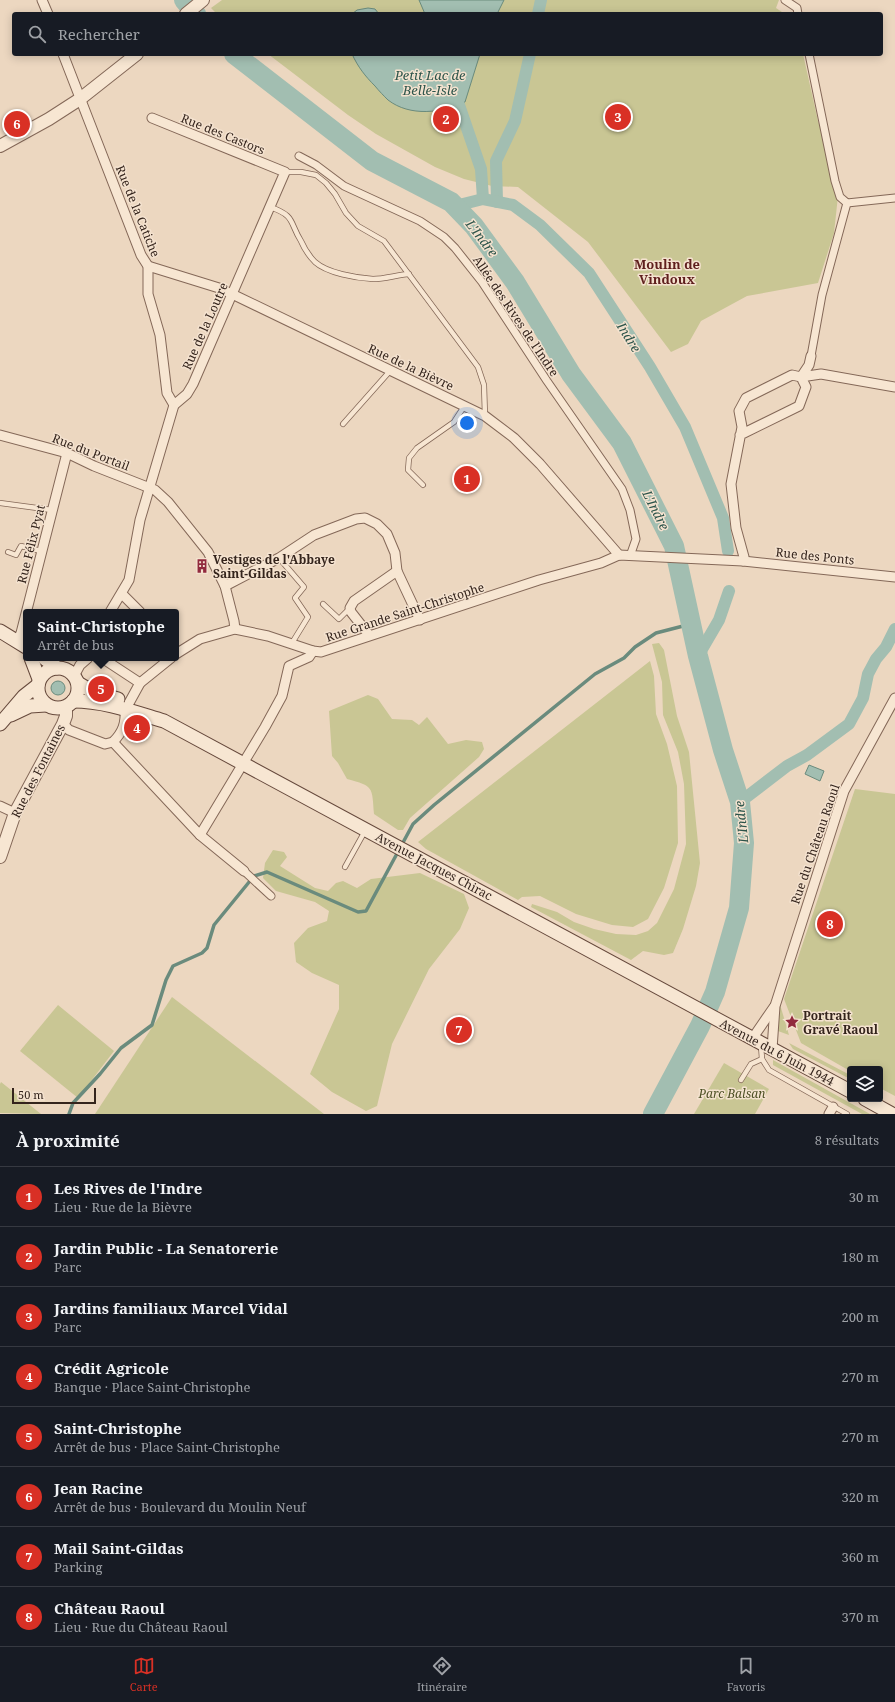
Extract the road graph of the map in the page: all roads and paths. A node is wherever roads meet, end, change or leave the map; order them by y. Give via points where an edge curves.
1 (42, 0) edge
2 (203, 0) edge
3 (785, 0) edge
4 (47, 12) edge
5 (188, 12) edge
6 (798, 12) edge
7 (64, 56) edge
8 (134, 56) edge
9 (809, 56) edge
10 (80, 99) junction
11 (152, 118) dead end
12 (1, 142) edge
13 (299, 156) dead end
14 (285, 172) junction
15 (895, 198) edge
16 (847, 203) junction
17 (270, 207) junction
18 (148, 266) junction
19 (409, 274) junction
20 (232, 294) junction
21 (811, 356) joint
22 (390, 371) junction
23 (801, 377) junction
24 (895, 387) edge
25 (174, 405) junction
26 (465, 405) junction
27 (485, 416) junction
28 (343, 424) dead end
29 (0, 434) edge
30 (740, 435) junction
31 (67, 453) junction
32 (423, 485) dead end
33 (150, 487) junction
34 (0, 503) edge
35 (52, 510) junction
36 (41, 551) junction
37 (8, 552) dead end
38 (619, 555) junction
39 (632, 556) junction
40 (279, 558) junction
41 (743, 561) junction
42 (397, 571) junction
43 (895, 577) edge
44 (225, 586) junction
45 (122, 594) junction
46 (323, 604) dead end
47 (350, 608) junction
48 (27, 609) edge
49 (112, 609) edge
50 (137, 609) edge
51 (420, 620) junction
52 (23, 625) edge
53 (235, 629) junction
54 (0, 632) edge
55 (369, 635) junction
56 (292, 643) junction
57 (23, 646) edge
58 (179, 650) edge
59 (313, 651) junction
60 (32, 661) edge
61 (48, 661) edge
62 (85, 661) edge
63 (107, 661) edge
64 (167, 661) edge
65 (57, 668) junction
66 (76, 680) junction
67 (39, 682) junction
68 (140, 683) junction
69 (895, 698) edge
70 (70, 704) junction
71 (46, 705) junction
72 (127, 706) junction
73 (4, 720) edge
74 (63, 724) junction
75 (113, 742) junction
76 (244, 765) junction
77 (1, 808) edge
78 (15, 813) junction
79 (365, 830) junction
80 (200, 835) junction
81 (0, 857) edge
82 (345, 867) dead end
83 (244, 871) joint
84 (271, 896) dead end
85 (774, 1006) junction
86 (704, 1013) joint
87 (757, 1041) junction
88 (762, 1059) junction
89 (741, 1080) dead end
90 (847, 1089) edge
91 (870, 1102) edge
92 (831, 1110) edge
93 (847, 1114) edge
94 (892, 1114) edge

1 - 4 street
2 - 5 street
3 - 6 street via 797,8
7 - 10 street, Rue de la Catiche
8 - 10 street
9 - 16 street via 835,181 840,198
10 - 12 street via 49,119
10 - 18 street, Rue de la Catiche via 141,255
11 - 14 street, Rue des Castors
13 - 39 street, Allée des Rives de l'Indre via 344,186 420,221 455,248 482,282 622,489 636,539
14 - 17 street, Rue de la Loutre
14 - 19 lane via 316,175 321,179 358,226 384,241
15 - 16 street
16 - 21 street via 822,295
17 - 19 lane via 283,212 293,223 300,240 315,262 333,272 374,279
17 - 20 street, Rue de la Loutre
18 - 20 street, Rue de la Bièvre
18 - 25 street, Rue de la Catiche via 148,294 160,335 167,392
19 - 27 lane via 478,366 484,385
20 - 22 street, Rue de la Bièvre
20 - 25 street, Rue de la Loutre via 193,384 187,394
21 - 23 street via 809,365
22 - 26 street, Rue de la Bièvre
22 - 28 lane
23 - 24 street via 821,374
23 - 30 street via 806,387 799,406
23 - 30 street via 792,374 746,398 740,411
25 - 33 street
26 - 27 street, Rue de la Bièvre
26 - 32 lane via 454,422 417,448 409,458 408,470
27 - 38 street, Rue de la Bièvre via 514,438 540,464
29 - 31 street, Rue du Portail
30 - 41 street via 731,484
31 - 33 street, Rue du Portail
31 - 35 street, Rue Félix Pyat
33 - 44 street, Rue du Portail via 168,502 208,552
33 - 45 street via 140,520 128,580
34 - 35 lane
35 - 36 street, Rue Félix Pyat
36 - 37 lane via 21,546 16,554
36 - 48 street, Rue Félix Pyat
38 - 39 street, Rue des Ponts
38 - 51 street, Rue Grande Saint-Christophe via 601,564 539,580
39 - 41 street, Rue des Ponts
40 - 42 street via 314,535 364,518 377,524 387,534 395,553
40 - 44 street
40 - 56 lane via 304,587 296,598 308,617
41 - 43 street, Rue des Ponts
42 - 47 street via 354,601
42 - 51 street
44 - 53 street, Rue du Portail
45 - 49 street
45 - 50 street
46 - 47 lane via 339,619
47 - 55 street
51 - 55 street, Rue Grande Saint-Christophe
52 - 57 street, Rue Félix Pyat
53 - 56 street, Rue Grande Saint-Christophe
53 - 58 street, Rue Grande Saint-Christophe via 200,639
54 - 57 main road
55 - 59 street, Rue Grande Saint-Christophe via 321,652
56 - 59 street, Rue Grande Saint-Christophe
59 - 76 street via 309,657 289,666 282,696
60 - 67 main road
61 - 65 main road
62 - 66 street via 80,665
63 - 68 street
64 - 68 street
65 - 66 main road via 67,670
65 - 67 main road via 47,671
66 - 70 main road via 78,690
66 - 72 main road via 93,692
67 - 71 main road via 39,696
67 - 73 main road
68 - 72 street
69 - 85 street, Rue du Château Raoul via 844,791
70 - 71 main road via 56,709
70 - 72 main road via 90,701
70 - 74 street, Rue des Fontaines
71 - 73 main road via 24,708
72 - 75 street via 124,727
72 - 76 main road, Avenue Jacques Chirac via 152,711 164,721
74 - 75 street via 69,730 105,744
74 - 78 street, Rue des Fontaines
75 - 80 street
76 - 79 main road, Avenue Jacques Chirac
76 - 80 street
77 - 78 street
78 - 81 street, Rue des Fontaines
79 - 82 lane
79 - 86 main road, Avenue Jacques Chirac
80 - 83 street
83 - 84 street
85 - 87 street, Rue du Château Raoul
85 - 87 street, Rue du Château Raoul
86 - 87 main road, Avenue du 6 Juin 1944
87 - 88 lane
87 - 90 main road, Avenue du 6 Juin 1944
88 - 89 lane via 751,1064
88 - 92 lane via 769,1070
91 - 94 main road
92 - 93 lane

